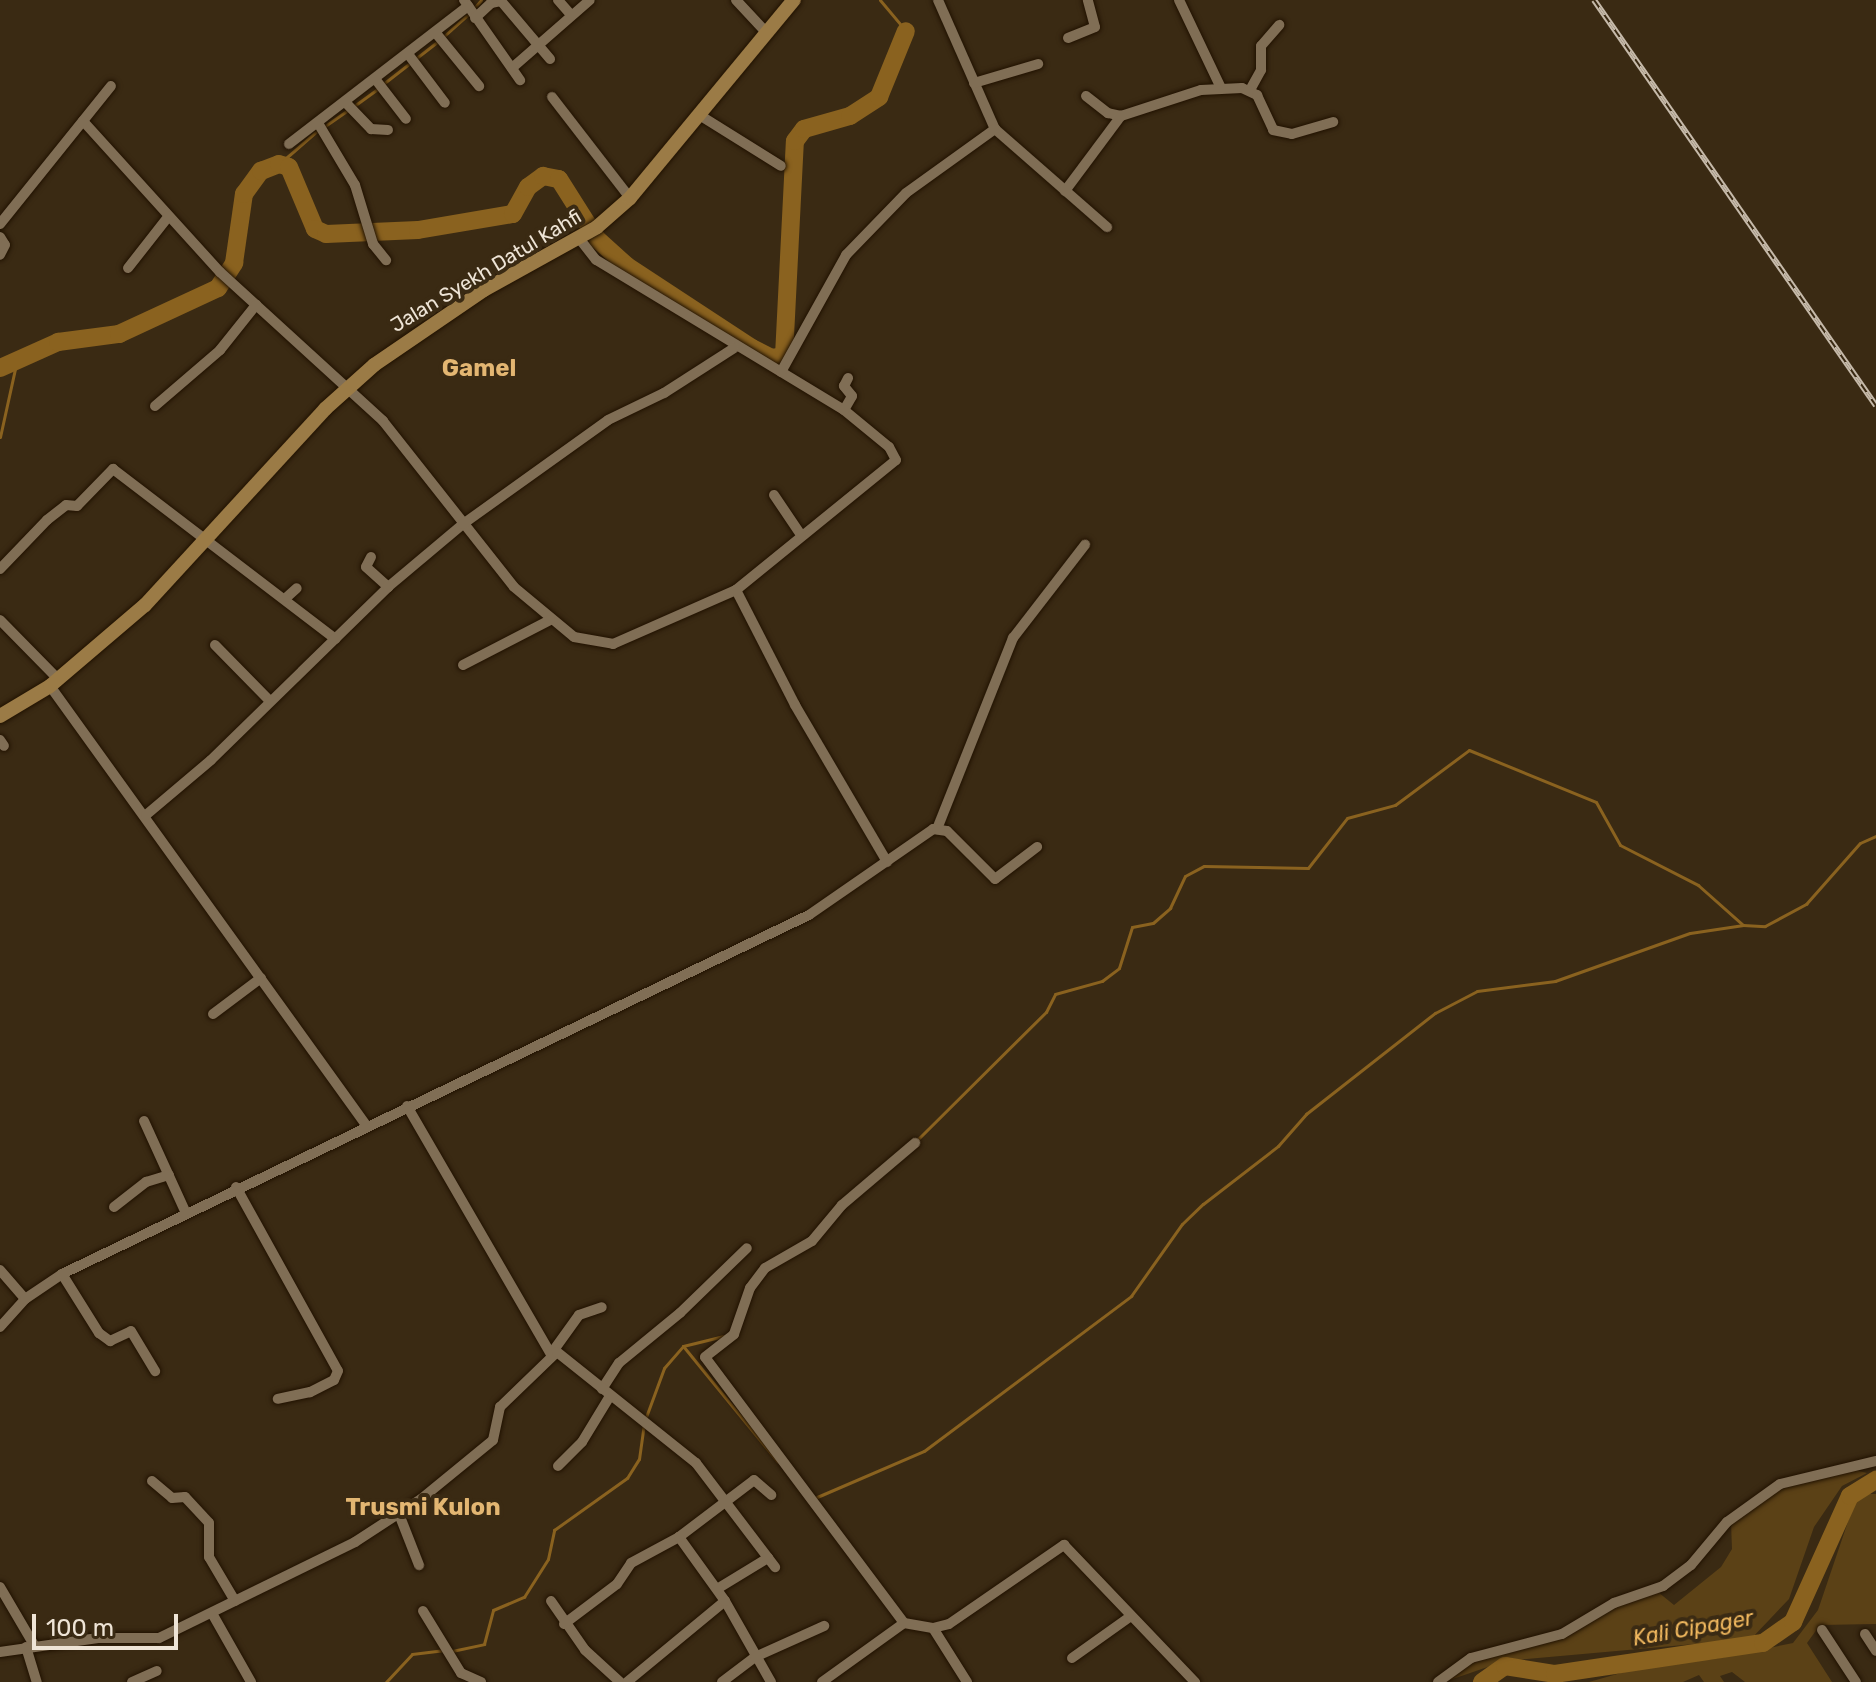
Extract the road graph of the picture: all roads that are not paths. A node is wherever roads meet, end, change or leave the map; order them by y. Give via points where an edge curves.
1 (558, 0) edge
2 (590, 0) edge
3 (736, 0) edge
4 (794, 0) edge
5 (938, 0) edge
6 (1088, 0) edge
7 (1179, 0) edge
8 (470, 9) edge
9 (571, 15) junction
10 (1279, 25) dead end
11 (764, 30) junction
12 (439, 37) junction
13 (1068, 38) dead end
14 (537, 44) junction
15 (411, 58) junction
16 (550, 59) dead end
17 (1038, 64) dead end
18 (512, 68) junction
19 (520, 80) dead end
20 (974, 83) junction
21 (111, 86) dead end
22 (380, 86) junction
23 (479, 86) dead end
24 (1221, 88) junction
25 (1250, 90) junction
26 (1086, 96) dead end
27 (552, 97) dead end
28 (445, 103) dead end
29 (349, 107) junction
30 (701, 116) junction
31 (1121, 116) junction
32 (406, 119) dead end
33 (83, 121) junction
34 (1333, 122) dead end
35 (320, 127) junction
36 (995, 129) junction
37 (388, 130) dead end
38 (289, 144) dead end
39 (781, 166) dead end
40 (1065, 191) junction
41 (630, 198) junction
42 (168, 217) junction
43 (0, 224) edge
44 (1107, 227) dead end
45 (579, 236) junction
46 (0, 237) edge
47 (0, 255) edge
48 (386, 260) dead end
49 (128, 268) dead end
50 (256, 305) junction
51 (734, 348) junction
52 (781, 372) junction
53 (848, 378) dead end
54 (349, 386) junction
55 (155, 406) dead end
56 (844, 410) junction
57 (774, 495) dead end
58 (463, 524) junction
59 (801, 535) junction
60 (209, 538) junction
61 (1085, 545) dead end
62 (371, 557) dead end
63 (0, 569) edge
64 (388, 587) junction
65 (297, 588) dead end
66 (736, 590) junction
67 (287, 597) junction
68 (0, 620) edge
69 (550, 620) junction
70 (335, 639) junction
71 (215, 645) dead end
72 (463, 665) dead end
73 (54, 682) junction
74 (270, 701) junction
75 (0, 716) edge
76 (146, 815) junction
77 (937, 829) junction
78 (1037, 847) dead end
79 (887, 862) junction
80 (261, 978) junction
81 (213, 1014) dead end
82 (407, 1106) junction
83 (144, 1121) dead end
84 (366, 1125) junction
85 (915, 1143) dead end
86 (169, 1175) junction
87 (236, 1187) junction
88 (114, 1207) dead end
89 (185, 1211) junction
90 (747, 1248) dead end
91 (0, 1270) edge
92 (62, 1274) junction
93 (25, 1299) junction
94 (602, 1307) dead end
95 (0, 1327) edge
96 (551, 1354) junction
97 (155, 1371) dead end
98 (606, 1392) junction
99 (278, 1399) dead end
100 (1876, 1461) edge
101 (558, 1466) dead end
102 (152, 1481) dead end
103 (771, 1495) dead end
104 (725, 1500) junction
105 (399, 1514) junction
106 (679, 1537) junction
107 (419, 1565) dead end
108 (0, 1587) edge
109 (717, 1589) junction
110 (235, 1601) junction
111 (551, 1601) dead end
112 (725, 1601) junction
113 (423, 1611) dead end
114 (213, 1615) junction
115 (1131, 1616) junction
116 (904, 1623) junction
117 (564, 1624) junction
118 (824, 1626) dead end
119 (933, 1628) junction
120 (1822, 1630) dead end
121 (30, 1646) junction
122 (0, 1652) edge
123 (755, 1657) junction
124 (1072, 1658) dead end
125 (157, 1671) dead end
126 (37, 1682) edge
127 (132, 1682) edge
128 (251, 1682) edge
129 (481, 1682) edge
130 (620, 1682) edge
131 (627, 1682) edge
132 (722, 1682) edge
133 (771, 1682) edge
134 (822, 1682) edge
135 (967, 1682) edge
136 (1195, 1682) edge
137 (1438, 1682) edge
138 (1856, 1682) edge

1 - 9 street
2 - 9 street
3 - 11 street
4 - 11 street, Jalan Syekh Datul Kahfi
5 - 20 street
6 - 13 street via 1095,27
7 - 24 street
8 - 12 street
8 - 14 street via 501,1
8 - 18 street
9 - 14 street
10 - 25 street via 1261,46 1261,70
11 - 30 street, Jalan Syekh Datul Kahfi
12 - 15 street
12 - 23 street
14 - 16 street
14 - 18 street
15 - 22 street
15 - 28 street
17 - 20 street
18 - 19 street
20 - 36 street
21 - 33 street
22 - 29 street
22 - 32 street
24 - 25 street
24 - 31 street
25 - 34 street via 1273,130 1292,134
26 - 31 street
27 - 41 street
29 - 35 street
29 - 37 street via 371,129
30 - 39 street
30 - 41 street, Jalan Syekh Datul Kahfi
31 - 40 street
33 - 42 street
33 - 43 street
35 - 38 street
35 - 48 street via 355,185 372,242
36 - 40 street
36 - 52 street via 906,193 846,255
40 - 44 street
41 - 45 street, Jalan Syekh Datul Kahfi
42 - 49 street
42 - 50 street
45 - 51 street via 596,260
45 - 54 street, Jalan Syekh Datul Kahfi via 419,330
46 - 47 street via 5,245
50 - 54 street
50 - 55 street via 220,350
51 - 52 street
51 - 58 street via 664,393 608,420
52 - 56 street
53 - 56 street via 844,386 852,396
54 - 58 street
54 - 60 street, Jalan Syekh Datul Kahfi
56 - 59 street via 889,447 896,460
57 - 59 street
58 - 64 street
58 - 69 street via 514,587
59 - 66 street
60 - 63 street via 109,469 77,506 61,508
60 - 67 street
60 - 73 street, Jalan Syekh Datul Kahfi via 145,605
61 - 77 street via 1013,638
62 - 64 street via 365,565
64 - 70 street
65 - 67 street
66 - 69 street via 613,644 574,637
66 - 79 street via 795,705
67 - 70 street
68 - 73 street
69 - 72 street
70 - 74 street
71 - 74 street
73 - 75 street, Jalan Syekh Datul Kahfi
73 - 76 street
74 - 76 street
76 - 80 street
77 - 78 street via 947,831 995,879
77 - 79 street
79 - 82 street via 809,915
80 - 81 street
80 - 84 street
82 - 84 street
82 - 96 street
83 - 86 street
84 - 87 street
85 - 116 street via 842,1205 812,1241 765,1268 750,1288 734,1334 705,1355
86 - 88 street via 146,1182
86 - 89 street
87 - 89 street
87 - 99 street via 338,1371 334,1380 310,1392
89 - 92 street
90 - 98 street via 619,1363
91 - 93 street
92 - 93 street
92 - 97 street via 99,1333 108,1341 131,1331
93 - 95 street
94 - 96 street via 579,1315
96 - 98 street via 562,1355
96 - 105 street via 500,1407 495,1437
98 - 101 street via 582,1442
98 - 104 street via 696,1463
100 - 137 street via 1780,1484 1727,1522 1691,1565 1663,1586 1614,1603 1562,1634 1471,1658
102 - 110 street via 172,1498 185,1497 209,1523 209,1557
103 - 104 street via 754,1480
104 - 106 street
104 - 109 street via 772,1563
105 - 107 street
105 - 110 street via 355,1542
106 - 109 street
106 - 117 street via 631,1563 617,1584
108 - 121 street
109 - 112 street
110 - 114 street
111 - 117 street
112 - 123 street
112 - 131 street
113 - 129 street via 461,1673
114 - 121 street via 159,1638
114 - 128 street
115 - 119 street via 1064,1545 949,1624
115 - 124 street
115 - 136 street
116 - 119 street
116 - 134 street
117 - 130 street
118 - 123 street
119 - 135 street
120 - 138 street
121 - 122 street
121 - 126 street
123 - 132 street
123 - 133 street
125 - 127 street

